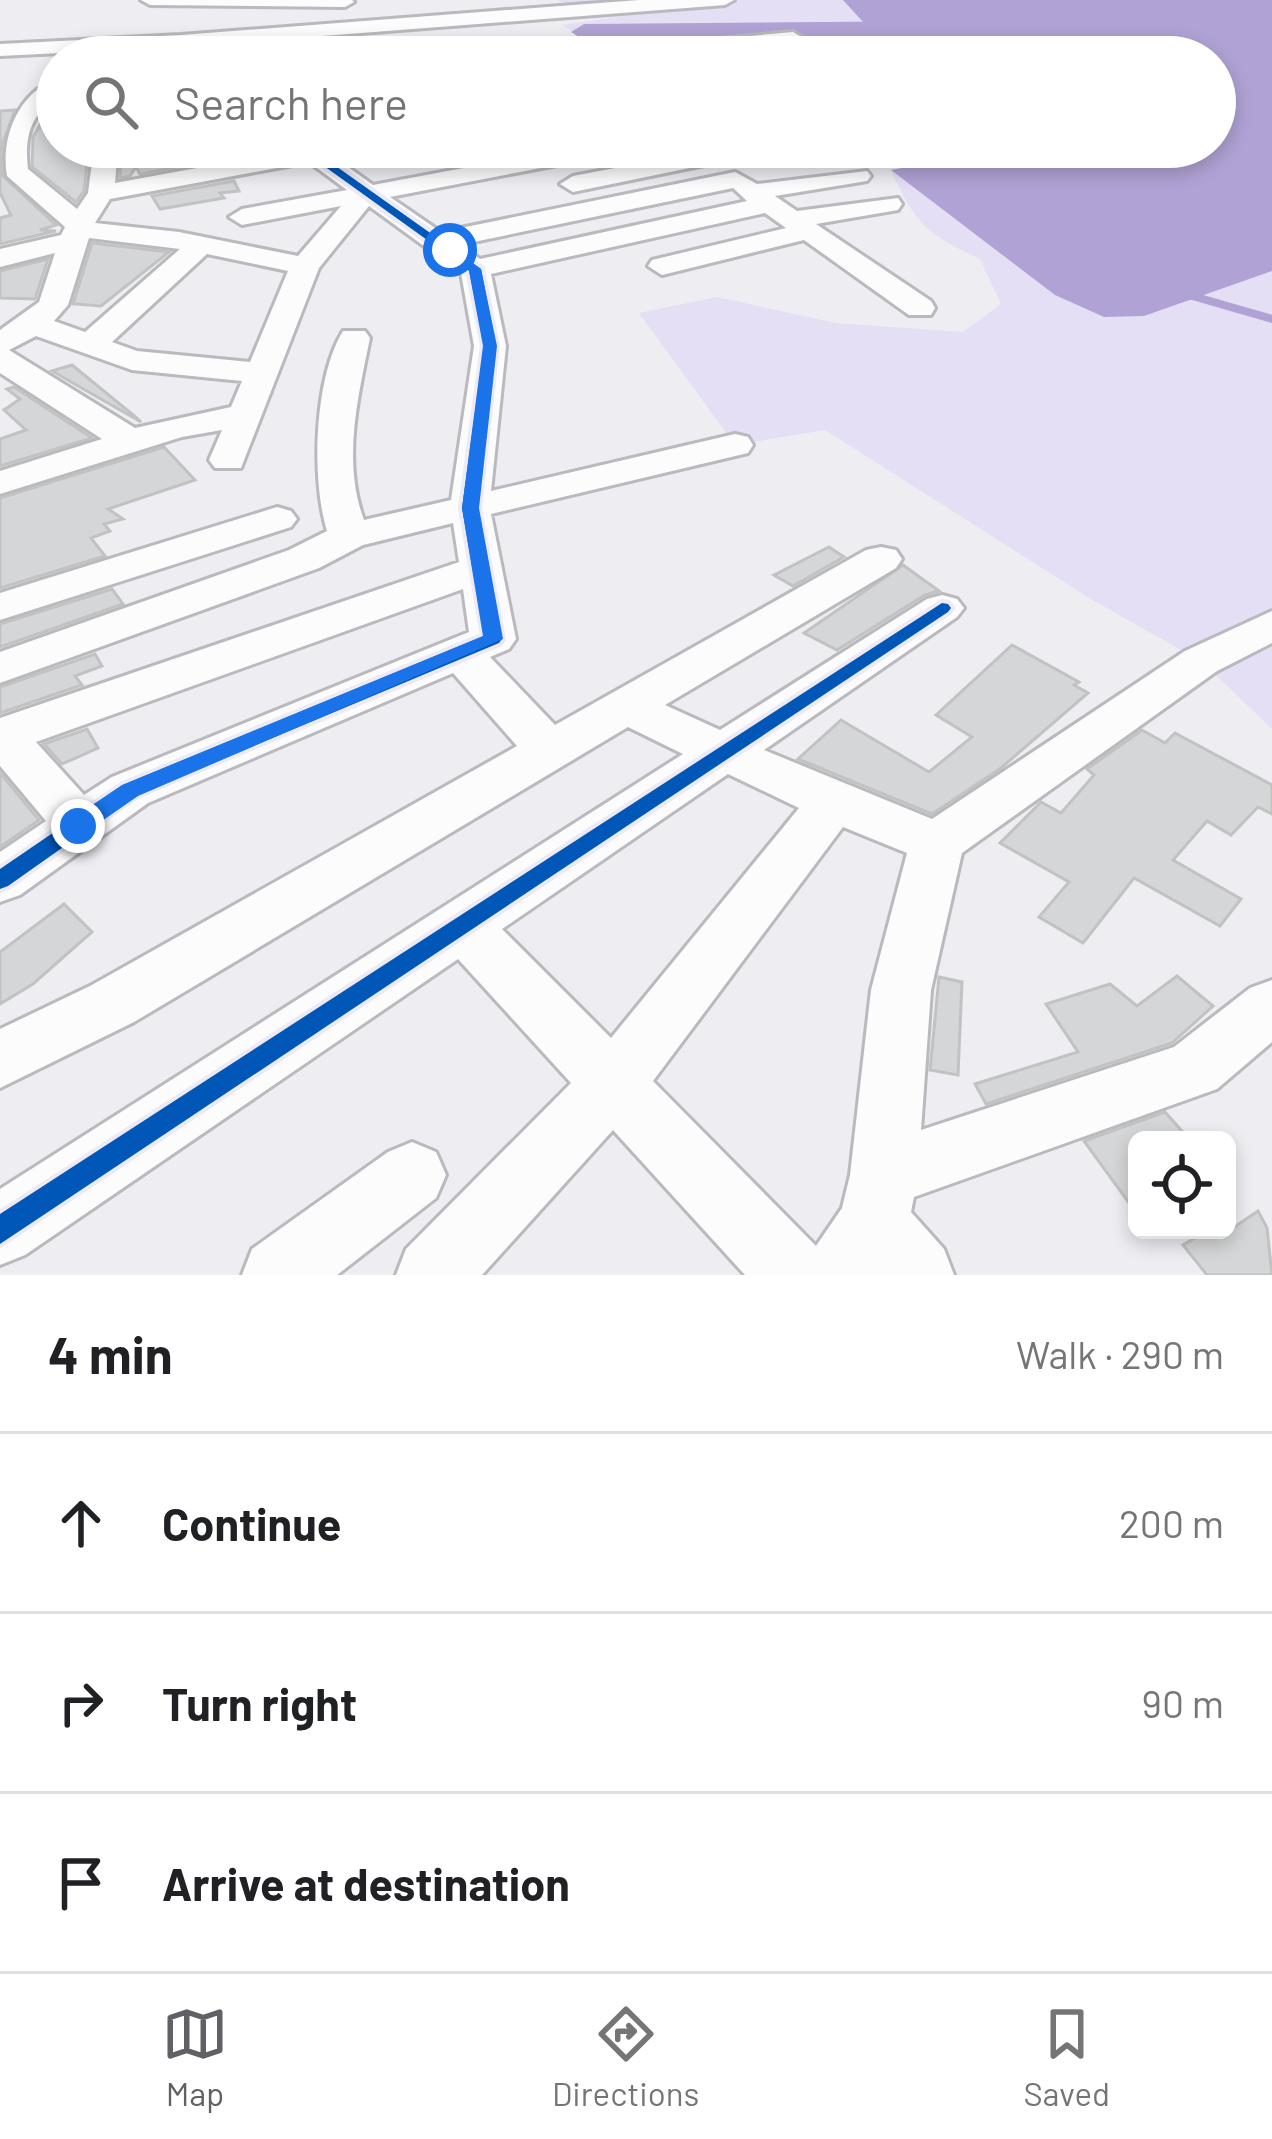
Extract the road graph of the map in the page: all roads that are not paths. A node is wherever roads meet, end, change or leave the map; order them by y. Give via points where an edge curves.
1 (725, 0) edge
2 (361, 3) edge
3 (144, 5) edge
4 (184, 6) edge
5 (539, 13) edge
6 (765, 24) dead end
7 (123, 36) edge
8 (281, 36) edge
9 (622, 36) edge
10 (0, 50) edge
11 (36, 51) edge
12 (36, 67) edge
13 (0, 68) edge
14 (36, 100) edge
15 (25, 108) junction
16 (0, 109) edge
17 (13, 156) edge
18 (107, 168) edge
19 (208, 168) edge
20 (333, 168) edge
21 (499, 168) edge
22 (632, 168) edge
23 (720, 168) edge
24 (858, 176) dead end
25 (541, 190) dead end
26 (367, 192) junction
27 (101, 193) junction
28 (889, 204) dead end
29 (772, 206) junction
30 (438, 225) junction
31 (78, 232) junction
32 (325, 237) junction
33 (202, 244) junction
34 (0, 258) edge
35 (305, 266) junction
36 (662, 266) dead end
37 (475, 269) junction
38 (920, 308) dead end
39 (33, 323) junction
40 (354, 338) dead end
41 (0, 343) edge
42 (91, 344) junction
43 (0, 358) edge
44 (260, 374) junction
45 (244, 416) junction
46 (176, 427) junction
47 (130, 441) junction
48 (735, 445) dead end
49 (228, 460) junction
50 (0, 483) edge
51 (470, 508) junction
52 (277, 520) junction
53 (349, 536) junction
54 (304, 559) junction
55 (881, 560) dead end
56 (479, 569) junction
57 (0, 608) edge
58 (942, 608) dead end
59 (1272, 625) edge
60 (459, 651) junction
61 (0, 668) edge
62 (626, 707) junction
63 (0, 736) edge
64 (550, 751) junction
65 (723, 752) junction
66 (833, 802) junction
67 (78, 826) junction
68 (937, 843) junction
69 (0, 880) edge
70 (462, 925) junction
71 (1272, 1006) edge
72 (0, 1060) edge
73 (610, 1080) junction
74 (412, 1174) dead end
75 (0, 1230) edge
76 (879, 1237) edge
77 (278, 1275) edge
78 (433, 1275) edge
79 (794, 1275) edge

1 - 5 street
2 - 4 street
2 - 4 street
3 - 4 street
4 - 7 street
5 - 8 street
6 - 9 street
10 - 11 street
12 - 13 street
14 - 15 street
15 - 16 street
15 - 17 street
17 - 31 street
18 - 27 street
19 - 27 street
20 - 26 street
21 - 26 street
22 - 25 street
23 - 29 street
24 - 29 street
26 - 30 street via 399,217
26 - 32 street
26 - 32 street via 235,207
27 - 31 street
28 - 29 street
29 - 30 street
29 - 36 street
29 - 37 street
29 - 38 street
30 - 37 street
31 - 33 street
31 - 34 street
31 - 39 street via 53,305
32 - 35 street
33 - 35 street
33 - 42 street
35 - 44 street
37 - 51 street via 490,346
39 - 41 street
39 - 42 street
40 - 53 street via 335,424 338,510
42 - 44 street via 132,360
43 - 47 street
44 - 45 street
45 - 46 street
45 - 49 street
46 - 47 street
46 - 49 street
47 - 50 street
48 - 51 street
49 - 52 street
51 - 53 street
51 - 56 street
52 - 54 street
52 - 57 street
53 - 54 street
54 - 61 street
55 - 62 street
56 - 60 street via 493,639
56 - 63 street
58 - 65 street
59 - 68 street via 1201,661
60 - 64 street
60 - 67 street via 130,790
62 - 64 street
62 - 65 street
63 - 67 street
64 - 72 street via 112,1004
65 - 66 street
65 - 70 street
66 - 68 street
66 - 73 street
67 - 69 street
68 - 76 street via 901,990
70 - 73 street
70 - 75 street
71 - 76 street via 1194,1069
73 - 78 street
73 - 79 street
74 - 77 street

